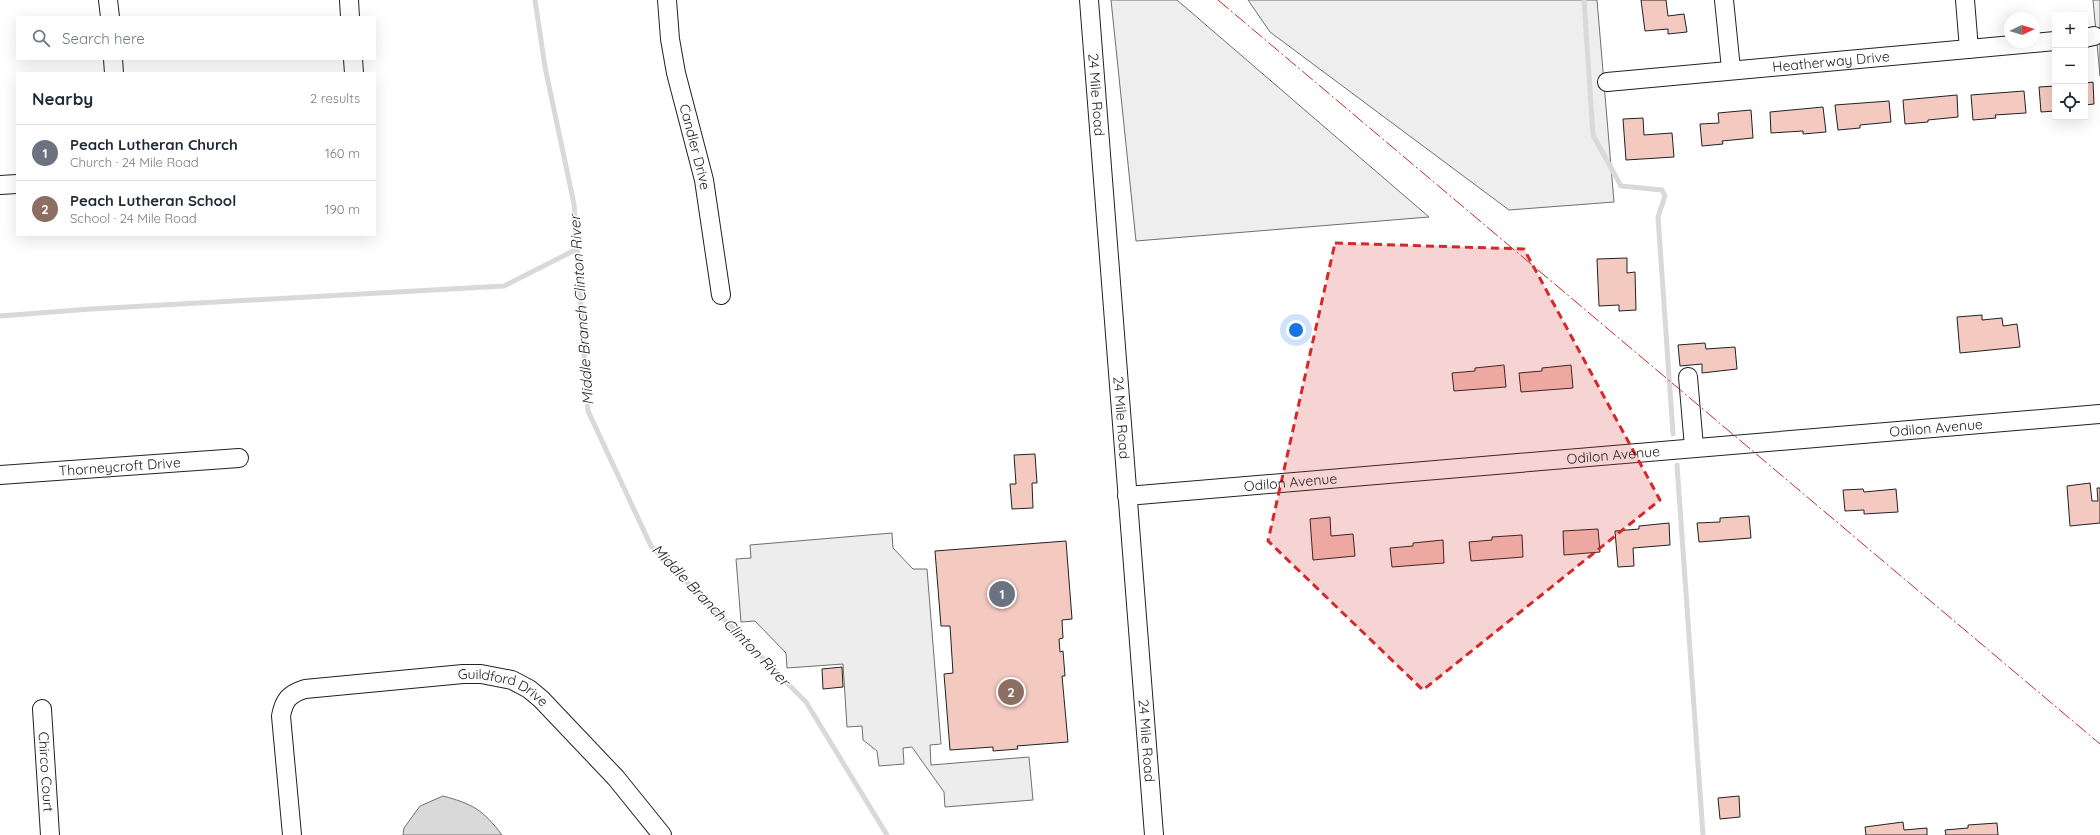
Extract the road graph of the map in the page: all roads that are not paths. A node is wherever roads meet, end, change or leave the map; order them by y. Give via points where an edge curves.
1 (108, 0) edge
2 (349, 0) edge
3 (667, 0) edge
4 (1089, 0) edge
5 (1724, 0) edge
6 (1965, 0) edge
7 (110, 16) edge
8 (350, 16) edge
9 (2052, 41) edge
10 (1969, 50) junction
11 (113, 60) edge
12 (353, 60) edge
13 (1731, 69) junction
14 (114, 72) edge
15 (354, 72) edge
16 (1607, 82) dead end
17 (16, 184) edge
18 (0, 185) edge
19 (721, 296) dead end
20 (1688, 377) dead end
21 (2100, 414) edge
22 (1694, 447) junction
23 (239, 458) dead end
24 (0, 475) edge
25 (1127, 496) junction
26 (42, 709) dead end
27 (50, 835) edge
28 (292, 835) edge
29 (662, 835) edge
30 (1154, 835) edge

1 - 7 street
2 - 8 street
3 - 19 street, Candler Drive via 676,73 706,193
4 - 25 street, 24 Mile Road
5 - 13 street
6 - 10 street
9 - 10 street, Heatherway Drive
10 - 13 street, Heatherway Drive
11 - 14 street
12 - 15 street
13 - 16 street, Heatherway Drive
17 - 18 street
20 - 22 street
21 - 22 street, Odilon Avenue
22 - 25 street, Odilon Avenue
23 - 24 street, Thorneycroft Drive
25 - 30 street, 24 Mile Road
26 - 27 street, Chirco Court
28 - 29 street, Guildford Drive via 281,716 285,700 305,689 463,674 499,676 512,680 542,699 616,778

